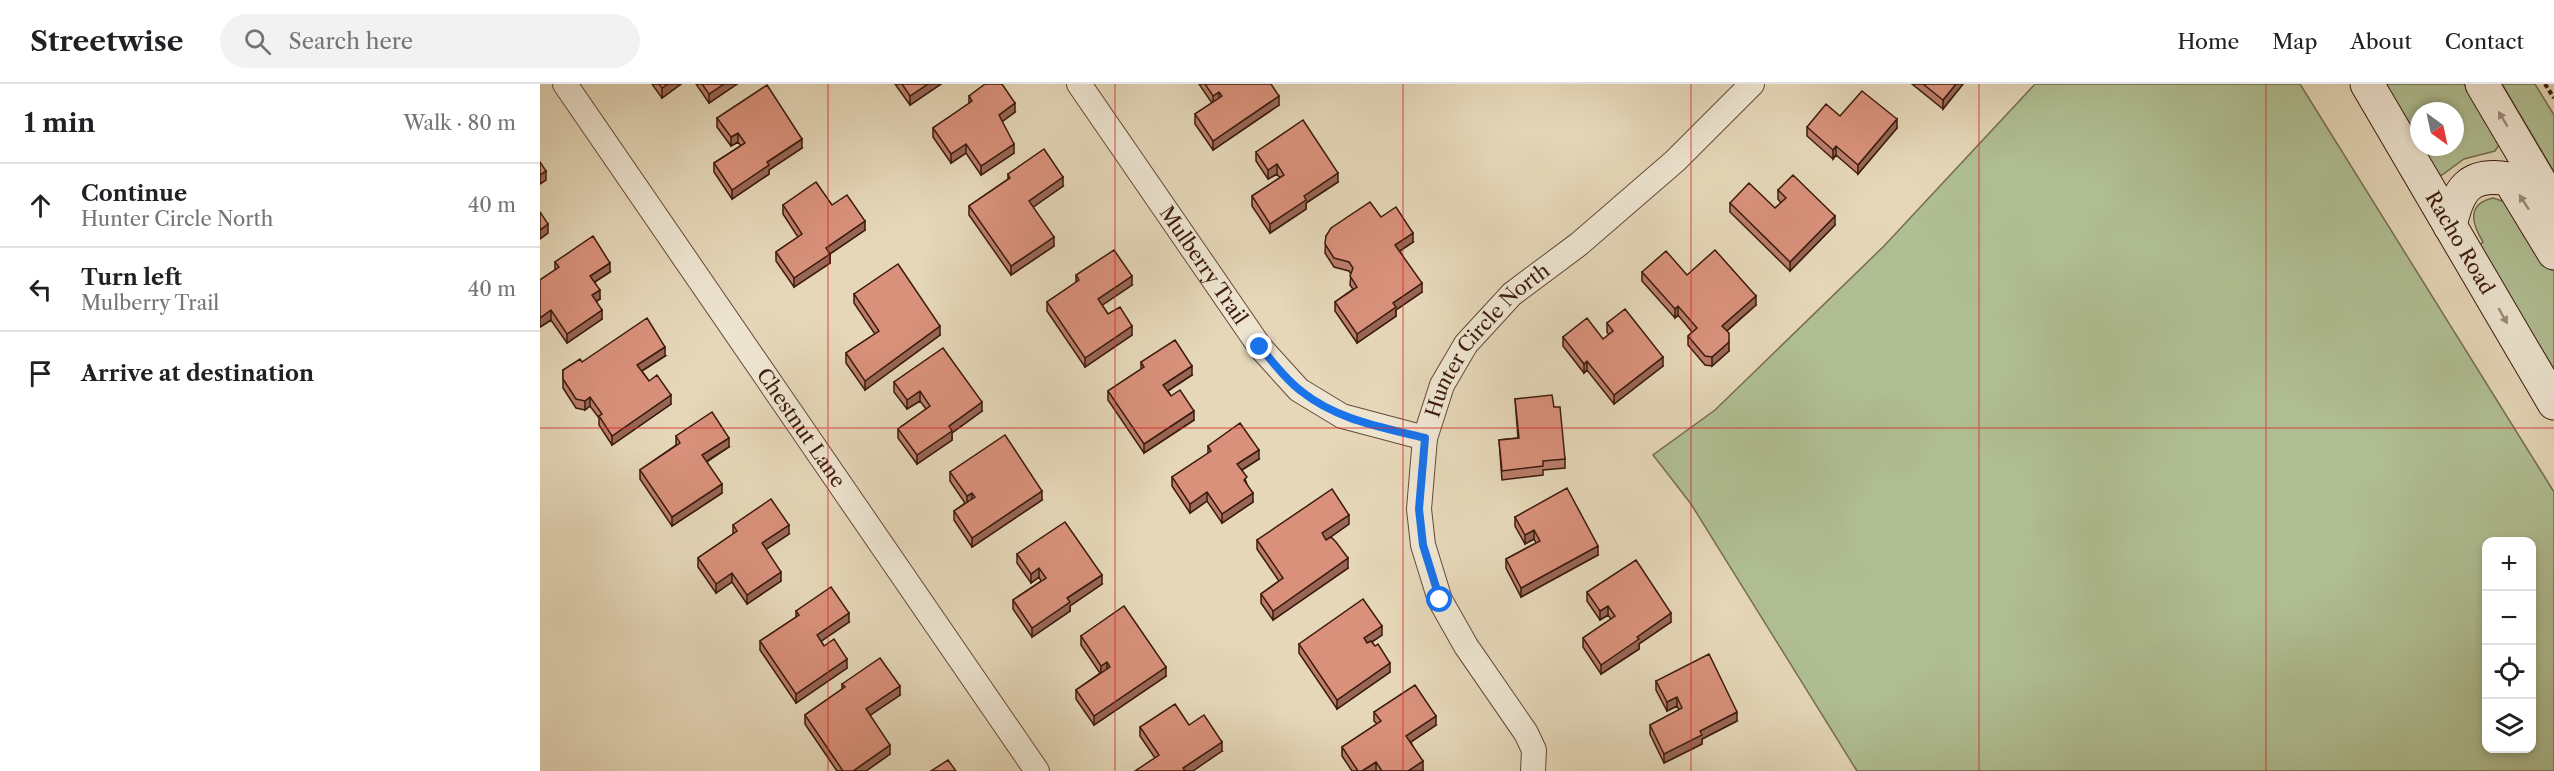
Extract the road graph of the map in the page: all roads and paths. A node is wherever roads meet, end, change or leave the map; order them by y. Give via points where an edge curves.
1 (565, 84) edge
2 (1079, 84) edge
3 (1752, 84) edge
4 (2367, 84) edge
5 (2482, 84) edge
6 (2545, 84) edge
7 (2554, 98) edge
8 (2554, 206) edge
9 (2450, 226) junction
10 (2554, 253) edge
11 (2554, 403) edge
12 (1425, 438) junction
13 (1037, 771) edge
14 (1533, 771) edge

1 - 13 street, Chestnut Lane
2 - 12 street, Mulberry Trail via 1260,347 1299,390 1342,416
3 - 12 street, Hunter Circle North via 1675,161 1579,244 1512,294 1466,344 1442,385
4 - 9 street, Racho Road
8 -> 5 street
6 - 7 path
10 -> 9 street via 2509,179 2490,176 2466,186 2456,201
9 -> 11 street, Racho Road
12 - 14 street, Hunter Circle North via 1419,509 1423,545 1440,600 1466,646 1526,733 1534,750

